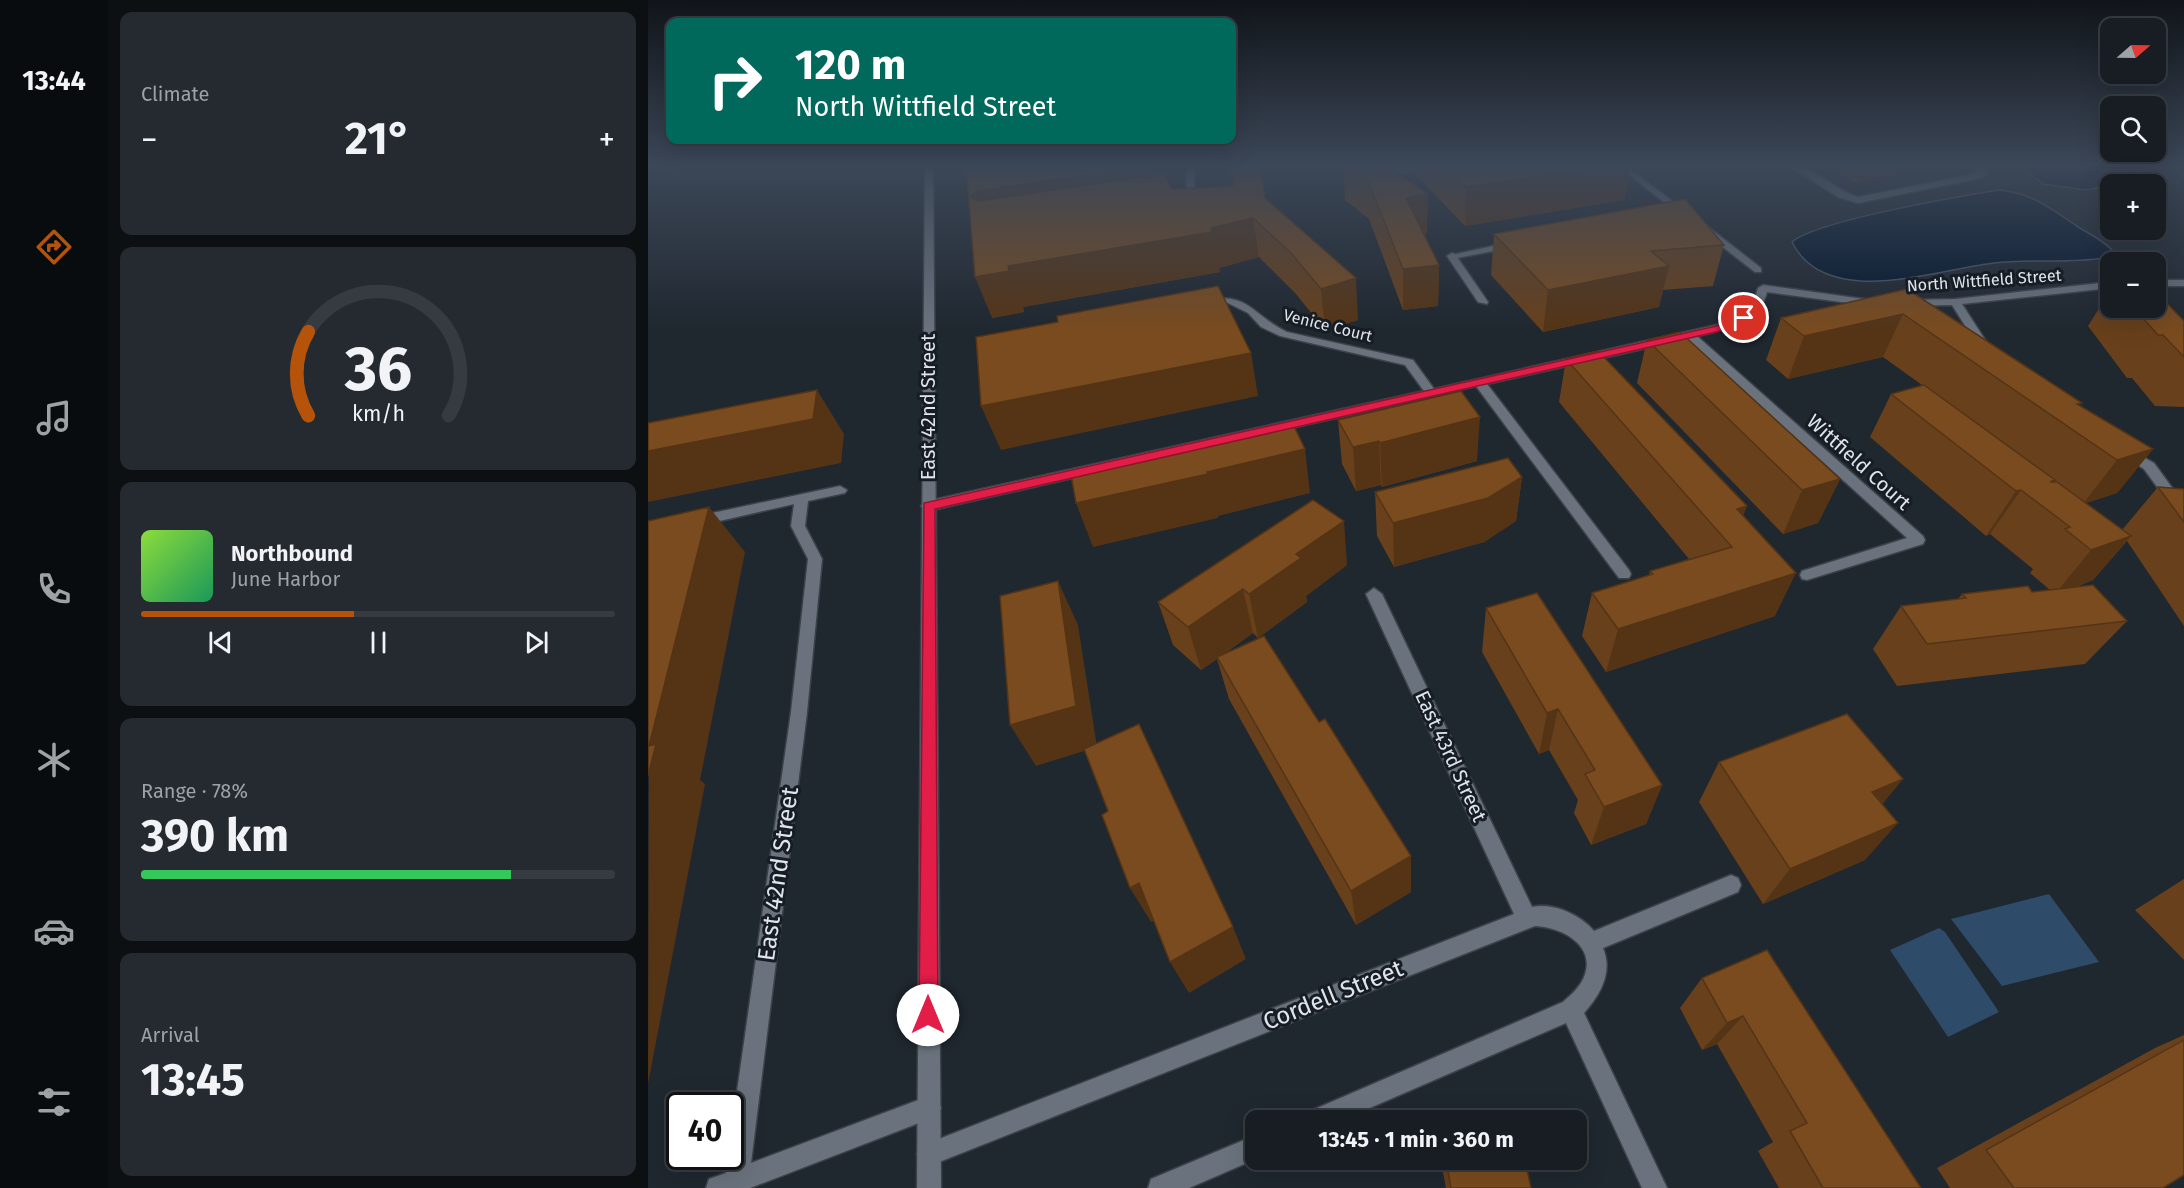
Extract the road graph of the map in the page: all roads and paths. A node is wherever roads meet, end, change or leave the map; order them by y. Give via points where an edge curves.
1 (929, 220) edge
2 (1694, 220) edge
3 (1522, 243) edge
4 (1758, 270) dead end
5 (2166, 283) edge
6 (2184, 283) edge
7 (2100, 286) edge
8 (1483, 302) dead end
9 (1955, 302) junction
10 (1879, 303) edge
11 (1898, 303) edge
12 (1194, 304) edge
13 (1689, 335) junction
14 (1993, 360) edge
15 (1479, 382) junction
16 (1431, 393) junction
17 (2113, 443) edge
18 (840, 490) dead end
19 (802, 499) junction
20 (928, 506) junction
21 (2183, 513) edge
22 (681, 525) edge
23 (1624, 574) dead end
24 (1807, 575) dead end
25 (1374, 594) dead end
26 (1731, 885) dead end
27 (1527, 919) junction
28 (1590, 943) junction
29 (1571, 1010) junction
30 (928, 1108) junction
31 (1339, 1110) edge
32 (1245, 1152) edge
33 (929, 1154) junction
34 (728, 1184) edge
35 (929, 1188) edge
36 (1160, 1188) edge
37 (1655, 1188) edge

1 - 20 street, East 42nd Street
2 - 4 street
3 - 8 street via 1452,256
5 - 6 street
7 - 9 street, North Wittfield Street
9 - 11 street, North Wittfield Street
9 - 14 street
10 - 13 street via 1763,288 1759,304 1744,318
12 - 16 street, Venice Court via 1229,300 1284,334 1409,362
13 - 15 street
13 - 24 street, Wittfield Court via 1918,540
15 - 16 street
15 - 23 street
16 - 20 street
17 - 21 street via 2150,466
18 - 19 street
19 - 22 street
19 - 34 street, East 42nd Street via 798,526 815,558 799,712
20 - 30 street, East 42nd Street
25 - 27 street, East 43rd Street
26 - 28 street
27 - 28 street, Cordell Street via 1554,915 1580,928
27 - 33 street, Cordell Street
28 - 29 street via 1597,970 1586,996
29 - 31 street
29 - 37 street
30 - 33 street, East 42nd Street
30 - 34 street
32 - 36 street
33 - 35 street, East 42nd Street

